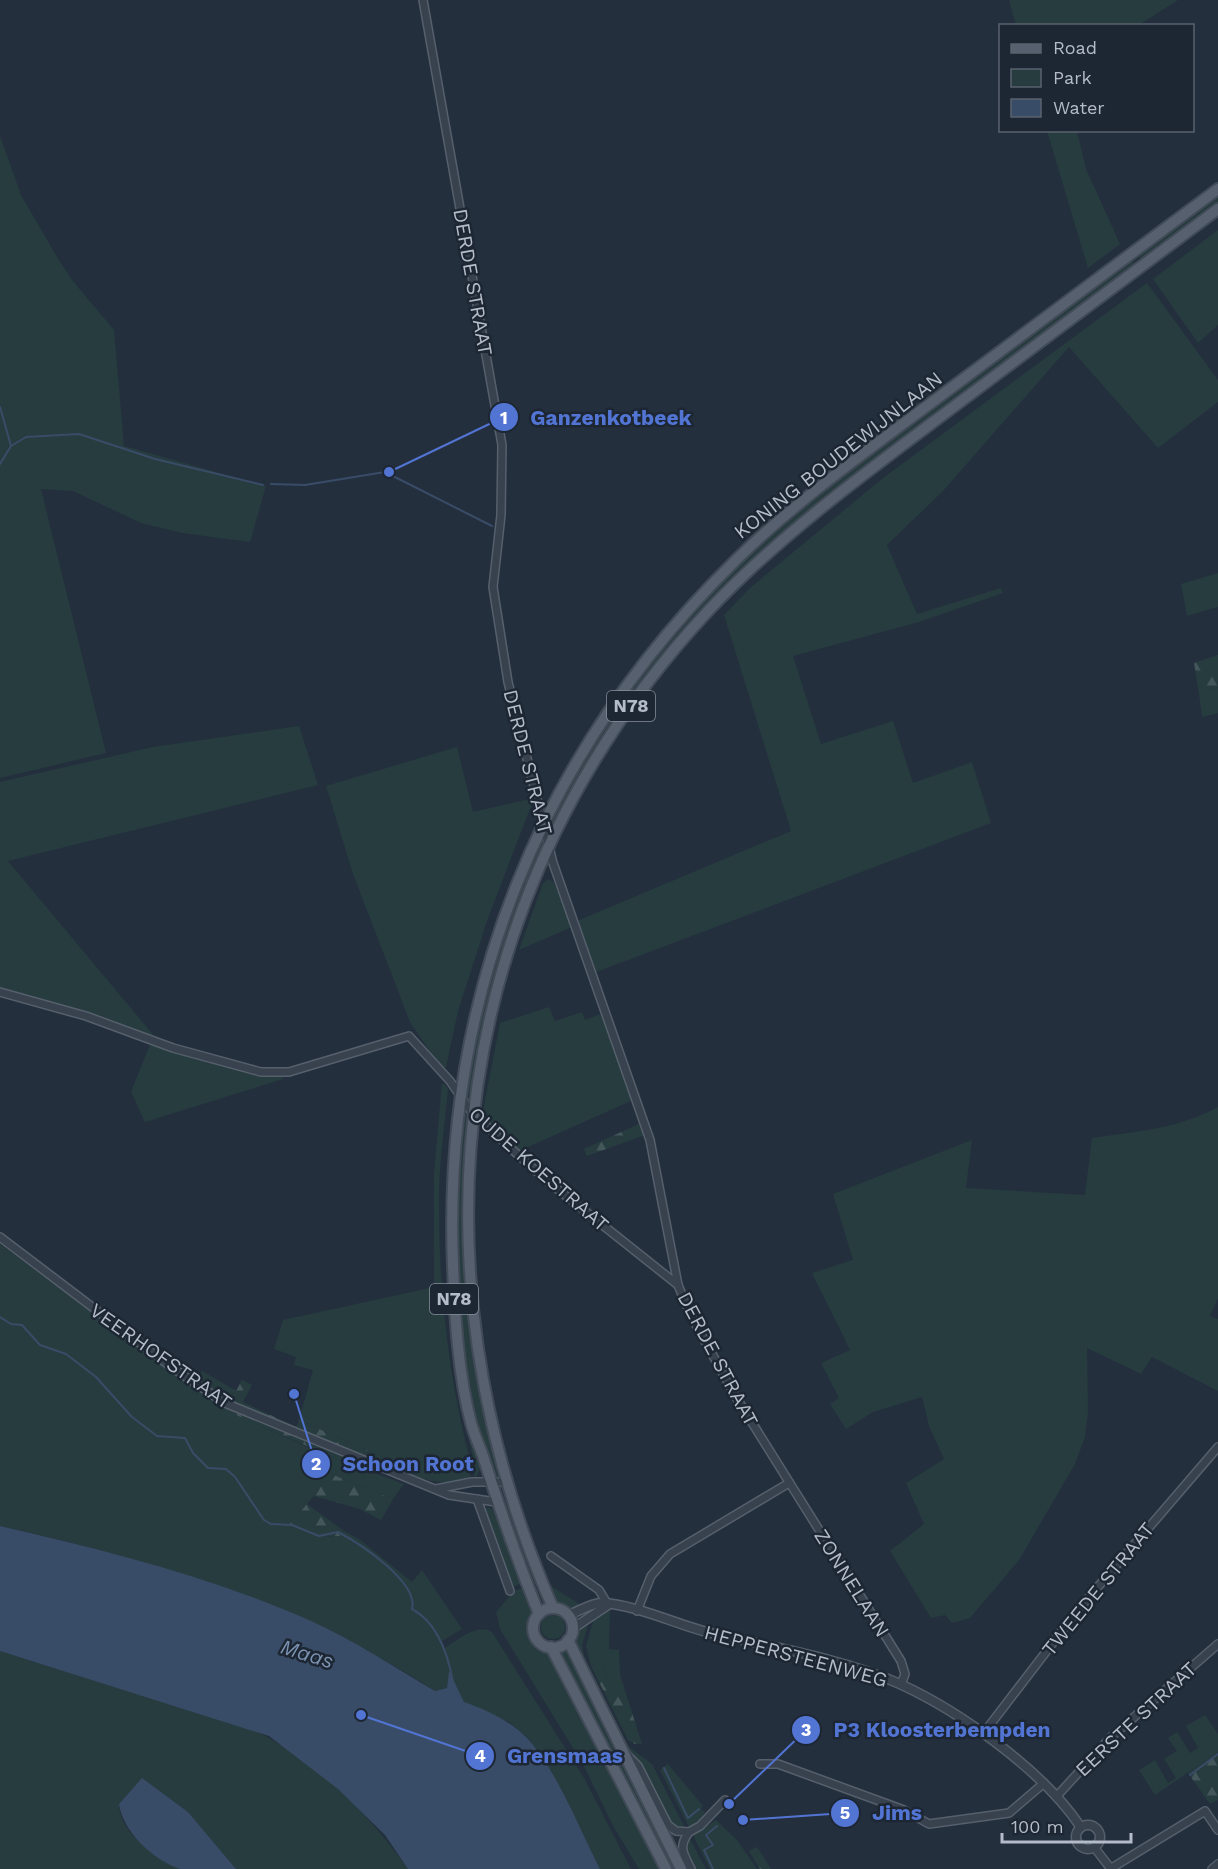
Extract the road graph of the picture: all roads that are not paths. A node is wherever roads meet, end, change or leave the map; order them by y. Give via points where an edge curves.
1 (423, 0) edge
2 (1218, 189) edge
3 (1218, 209) edge
4 (1132, 253) junction
5 (1141, 267) junction
6 (541, 824) junction
7 (549, 848) junction
8 (0, 992) edge
9 (459, 1096) junction
10 (473, 1114) junction
11 (0, 1237) edge
12 (678, 1285) junction
13 (1218, 1447) edge
14 (490, 1481) junction
15 (506, 1482) junction
16 (789, 1483) junction
17 (436, 1490) junction
18 (477, 1499) junction
19 (496, 1502) junction
20 (551, 1556) dead end
21 (510, 1591) dead end
22 (608, 1605) junction
23 (553, 1608) junction
24 (637, 1611) junction
25 (539, 1614) junction
26 (568, 1616) junction
27 (570, 1634) junction
28 (1218, 1644) edge
29 (551, 1647) junction
30 (901, 1685) junction
31 (983, 1734) junction
32 (623, 1753) junction
33 (760, 1764) dead end
34 (1044, 1783) junction
35 (1057, 1796) junction
36 (726, 1800) dead end
37 (668, 1825) junction
38 (1080, 1826) junction
39 (1218, 1830) edge
40 (689, 1832) junction
41 (1094, 1847) junction
42 (682, 1851) junction
43 (1218, 1864) edge
44 (666, 1869) edge
45 (681, 1869) edge
46 (691, 1869) edge
47 (1111, 1869) edge
48 (1212, 1869) edge

1 - 6 street, DERDE STRAAT via 502,445 501,515 493,587 508,682
2 - 4 main road, KONING BOUDEWIJNLAAN / N78
3 - 5 main road, KONING BOUDEWIJNLAAN / N78
4 - 5 street
4 - 6 main road, KONING BOUDEWIJNLAAN / N78 via 860,456 738,558 654,649 611,706
5 - 7 main road, KONING BOUDEWIJNLAAN / N78 via 864,474 749,570 682,640 624,715 575,795
6 - 7 street, DERDE STRAAT
6 - 9 main road, KONING BOUDEWIJNLAAN / N78 via 494,945 471,1030
7 - 10 main road, KONING BOUDEWIJNLAAN / N78 via 529,893 501,978
7 - 12 street, DERDE STRAAT via 650,1140
8 - 9 street, OUDE KOESTRAAT via 261,1072 290,1072 409,1036
9 - 10 street, OUDE KOESTRAAT
9 - 14 main road, KONING BOUDEWIJNLAAN / N78 via 452,1164 454,1308 471,1425
10 - 12 street, OUDE KOESTRAAT via 546,1180
10 - 15 main road, KONING BOUDEWIJNLAAN / N78 via 467,1205 471,1305 486,1404
11 - 17 street, VEERHOFSTRAAT via 209,1394
12 - 16 street, DERDE STRAAT via 691,1316
13 - 31 street, TWEEDE STRAAT via 1085,1601
14 - 15 street
14 - 17 street
14 - 19 main road, KONING BOUDEWIJNLAAN / N78
15 - 23 main road, KONING BOUDEWIJNLAAN / N78
16 - 24 street via 670,1554 651,1576
16 - 30 street, ZONNELAAN via 901,1661 905,1674
17 - 18 street, VEERHOFSTRAAT
18 - 19 street, VEERHOFSTRAAT
18 - 21 street
19 - 25 main road, KONING BOUDEWIJNLAAN / N78
20 - 22 street via 601,1592
22 - 24 street, HEPPERSTEENWEG
22 - 26 street, HEPPERSTEENWEG via 599,1604
22 - 27 street
23 - 25 main road
23 - 26 main road
24 - 30 street, HEPPERSTEENWEG via 856,1669
25 - 29 main road, N78 via 534,1635
26 - 27 main road
27 - 29 main road via 558,1647
27 - 32 main road
28 - 35 street, EERSTE STRAAT via 1110,1738
29 - 44 main road, N78
30 - 31 street, HEPPERSTEENWEG
31 - 34 street, HEPPERSTEENWEG
32 - 37 street via 638,1766
32 - 45 main road
33 - 34 street via 778,1764 916,1815 928,1824 1006,1814
34 - 35 street, HEPPERSTEENWEG
35 - 38 street, HEPPERSTEENWEG
36 - 40 street
37 - 40 street via 676,1831
37 - 42 street
38 - 41 street via 1075,1834 1077,1843 1083,1848
38 - 41 street via 1090,1824 1097,1828 1100,1838
39 - 47 street via 1205,1811
40 - 42 street via 681,1843
41 - 47 street
42 - 46 street
43 - 48 street

